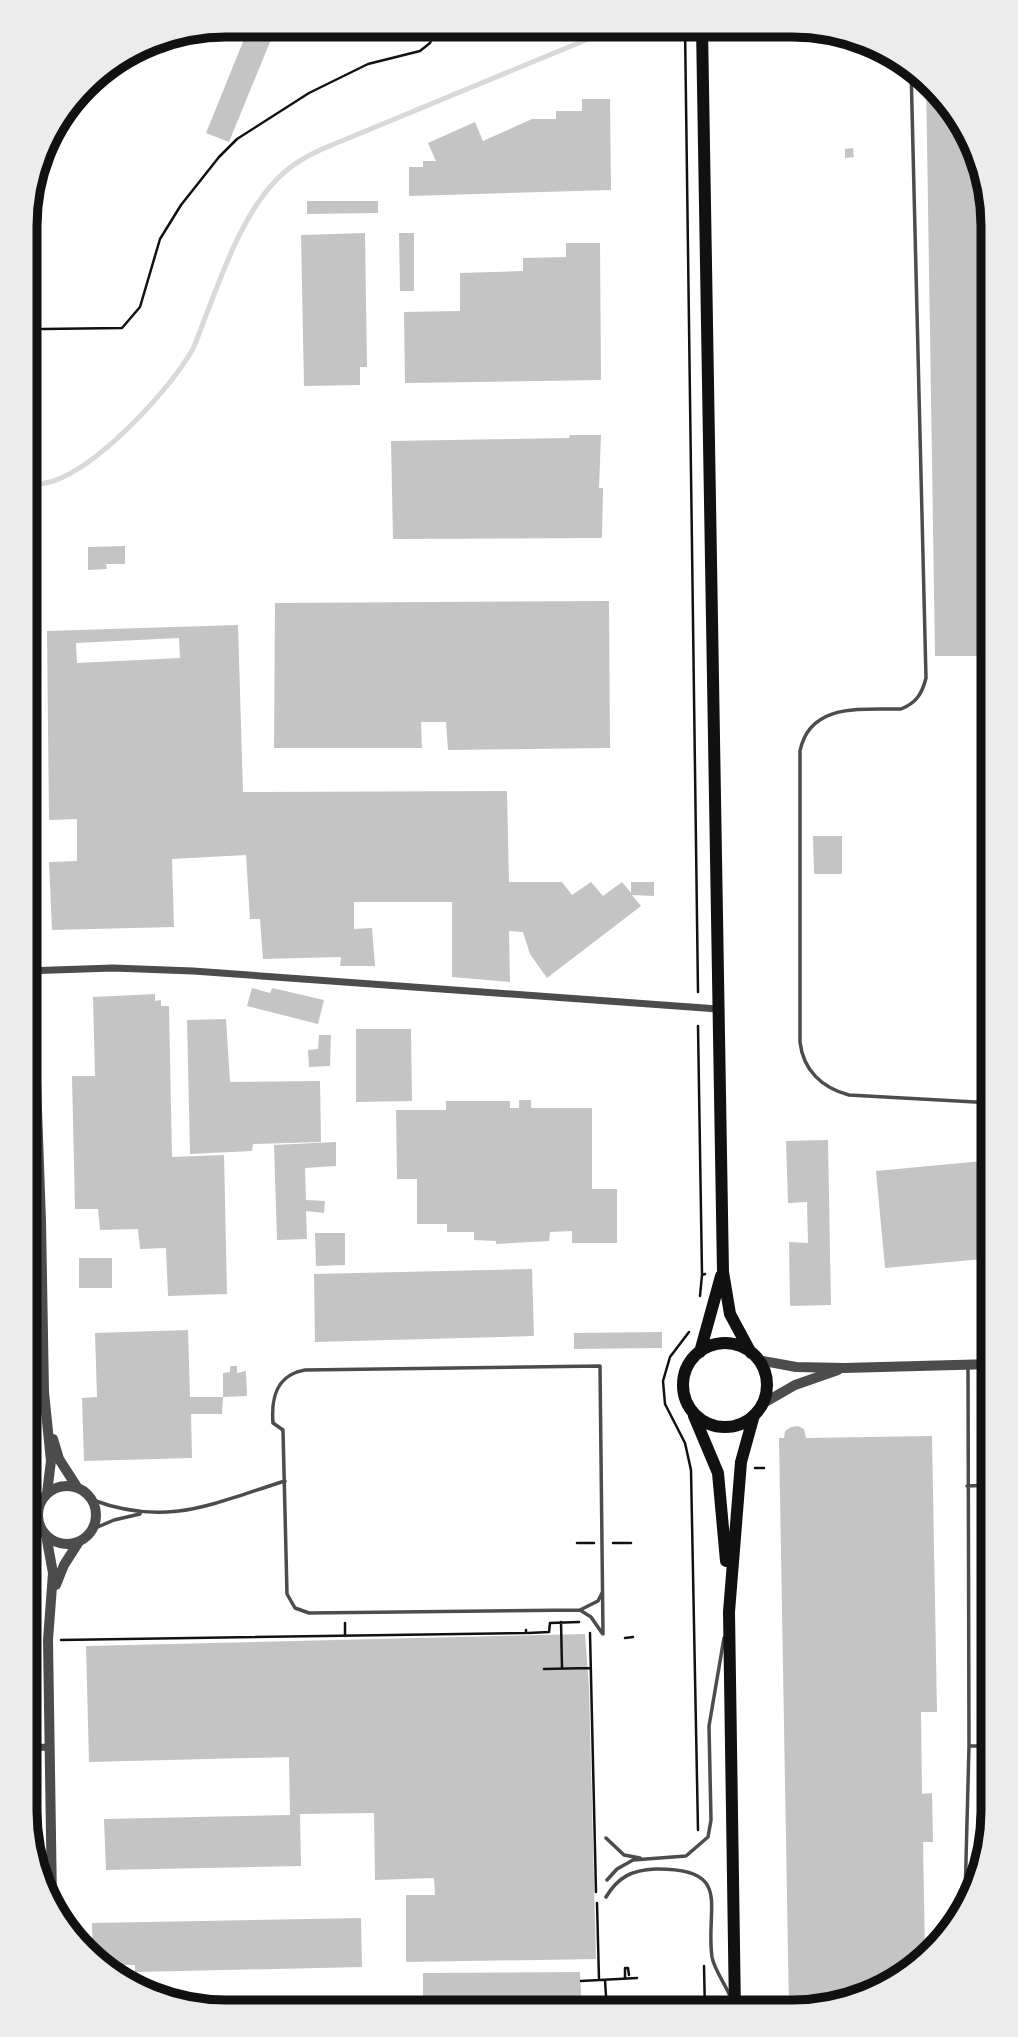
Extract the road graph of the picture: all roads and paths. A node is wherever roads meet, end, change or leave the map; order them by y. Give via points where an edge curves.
1 (433, 37) edge
2 (685, 37) edge
3 (702, 37) edge
4 (911, 80) edge
5 (37, 329) edge
6 (37, 971) edge
7 (698, 992) dead end
8 (718, 1009) junction
9 (698, 1026) dead end
10 (981, 1102) edge
11 (37, 1138) edge
12 (723, 1272) junction
13 (702, 1275) junction
14 (699, 1297) dead end
15 (694, 1325) dead end
16 (700, 1352) junction
17 (754, 1356) junction
18 (968, 1364) junction
19 (981, 1364) edge
20 (844, 1368) junction
21 (762, 1404) junction
22 (693, 1413) junction
23 (754, 1415) junction
24 (48, 1425) junction
25 (701, 1474) dead end
26 (692, 1476) junction
27 (285, 1481) junction
28 (981, 1485) edge
29 (967, 1486) junction
30 (78, 1487) junction
31 (47, 1493) junction
32 (93, 1500) junction
33 (37, 1504) edge
34 (40, 1505) junction
35 (142, 1513) junction
36 (93, 1529) junction
37 (46, 1535) junction
38 (78, 1543) junction
39 (577, 1543) dead end
40 (594, 1543) dead end
41 (611, 1543) dead end
42 (631, 1543) dead end
43 (53, 1592) junction
44 (603, 1593) junction
45 (729, 1597) junction
46 (580, 1610) junction
47 (729, 1612) junction
48 (344, 1620) dead end
49 (561, 1622) junction
50 (345, 1636) junction
51 (625, 1637) dead end
52 (633, 1637) dead end
53 (58, 1640) dead end
54 (591, 1668) junction
55 (544, 1669) dead end
56 (562, 1669) junction
57 (969, 1746) junction
58 (981, 1746) edge
59 (50, 1747) junction
60 (37, 1748) edge
61 (698, 1825) dead end
62 (606, 1838) dead end
63 (642, 1858) junction
64 (607, 1880) dead end
65 (52, 1884) edge
66 (965, 1886) edge
67 (606, 1896) dead end
68 (637, 1978) dead end
69 (606, 1979) junction
70 (598, 1980) junction
71 (581, 1981) dead end
72 (607, 2000) edge
73 (731, 2000) edge
74 (735, 2000) edge

1 - 5 path via 420,51 368,64 309,93 237,139 181,205 160,239 140,307 122,328
2 - 7 path
3 - 8 main road
4 - 10 lane via 926,678 917,699 909,705 827,715 816,720 802,741 800,1042 811,1073 838,1093
6 - 8 street via 193,971
8 - 12 main road
9 - 13 path
11 - 24 street
12 - 13 path
12 - 16 main road
12 - 17 main road via 730,1314
13 - 14 path
15 - 26 path via 670,1356 663,1381 666,1404 685,1443
16 - 17 main road via 726,1343
16 - 22 main road via 684,1374 683,1388
17 - 20 street via 796,1367
17 - 21 main road via 766,1381
18 - 19 street
18 - 20 street
18 - 29 lane
20 - 21 street via 795,1385
21 - 23 main road
22 - 23 main road via 716,1427 743,1423
22 - 45 main road via 718,1473
23 - 45 main road via 741,1462
24 - 30 street via 59,1458
24 - 31 street via 51,1478
25 - 26 path
26 - 61 path
27 - 35 lane via 178,1512
27 - 44 lane via 283,1430 273,1423 272,1406 276,1389 295,1372 600,1366
27 - 46 lane via 287,1594 301,1611
28 - 29 lane
29 - 57 lane
30 - 31 street via 61,1486
30 - 32 street
31 - 34 street
32 - 35 lane
32 - 36 street via 97,1520
33 - 34 lane
34 - 37 street via 38,1521
35 - 36 lane
36 - 38 street
37 - 38 street via 61,1544
37 - 43 street
38 - 43 street
39 - 40 path
41 - 42 path
43 - 59 street via 48,1640
44 - 46 lane via 590,1607
44 - 46 lane via 603,1634
45 - 47 main road
47 - 63 lane via 709,1726 711,1830 686,1856
47 - 74 main road
48 - 50 path
49 - 50 path via 550,1623 549,1632
49 - 54 path via 585,1625
49 - 56 path
50 - 53 path
51 - 52 path
54 - 56 path
54 - 70 path
55 - 56 path
57 - 58 lane
57 - 66 lane
59 - 60 street
59 - 65 street
62 - 63 lane via 624,1854
63 - 64 lane via 617,1869
67 - 73 lane via 618,1880 635,1871 674,1869 706,1883 712,1901 712,1958
68 - 69 path
69 - 70 path
69 - 72 path
70 - 71 path

